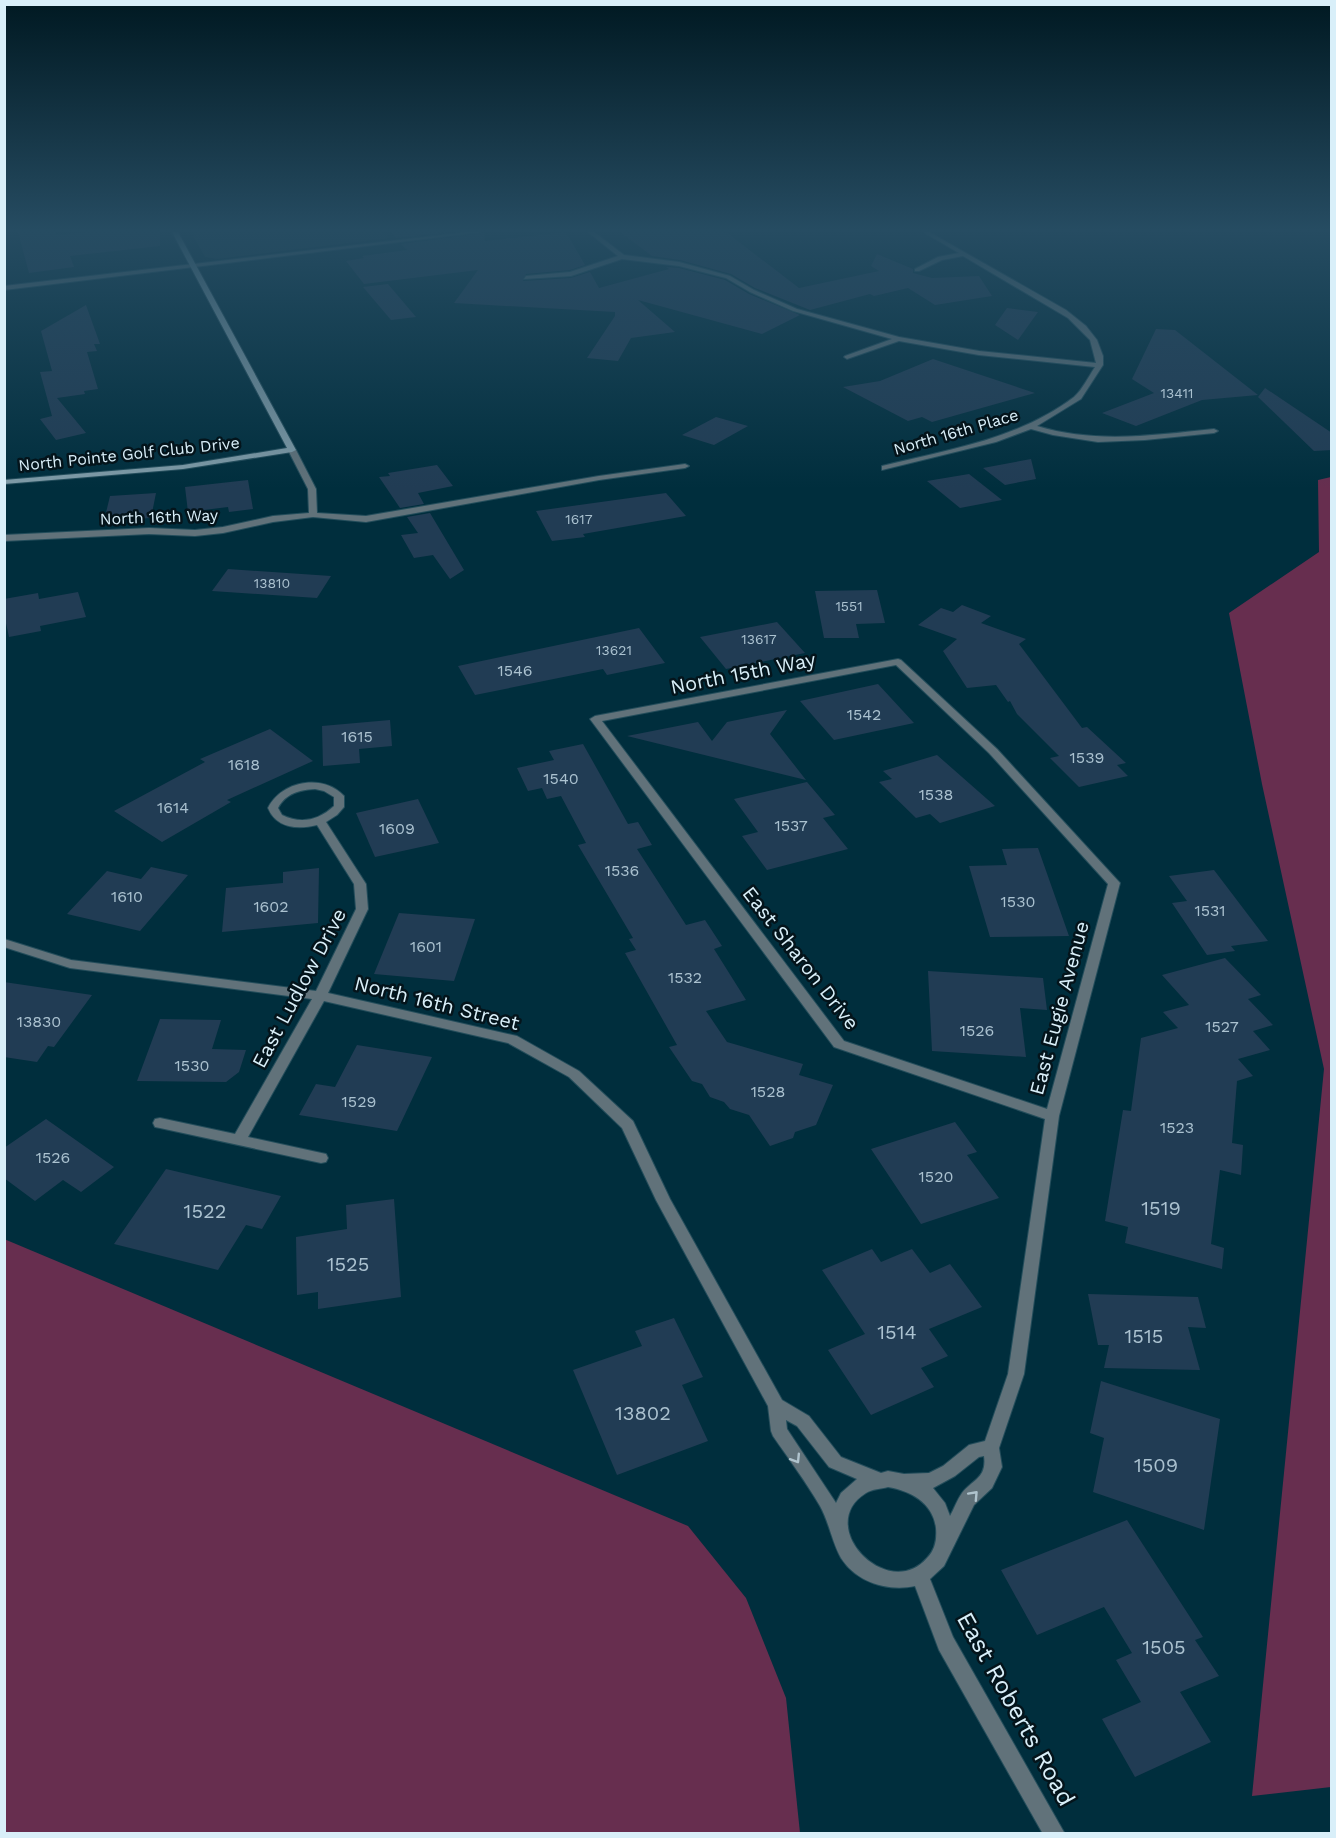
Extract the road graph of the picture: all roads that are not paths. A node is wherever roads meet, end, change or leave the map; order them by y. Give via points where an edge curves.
1 (222, 318) edge
2 (823, 318) edge
3 (1072, 318) edge
4 (898, 339) junction
5 (847, 357) dead end
6 (1100, 365) junction
7 (1031, 426) junction
8 (1214, 431) dead end
9 (292, 450) junction
10 (685, 466) dead end
11 (885, 468) dead end
12 (4, 482) edge
13 (313, 515) junction
14 (4, 538) edge
15 (898, 662) joint
16 (595, 719) joint
17 (320, 821) junction
18 (4, 943) edge
19 (320, 996) junction
20 (1052, 1116) junction
21 (160, 1123) dead end
22 (239, 1140) junction
23 (321, 1158) dead end
24 (776, 1405) junction
25 (991, 1448) junction
26 (878, 1480) junction
27 (900, 1480) junction
28 (838, 1528) junction
29 (946, 1542) junction
30 (920, 1575) junction
31 (1055, 1833) edge

1 - 9 street
2 - 4 street
3 - 6 street via 1091,334
4 - 5 street
4 - 6 street via 979,353
6 - 7 street via 1078,397
7 - 8 street, North 16th Place via 1061,435 1092,438 1131,439
7 - 11 street, North 16th Place
9 - 12 street, North Pointe Golf Club Drive via 183,467
9 - 13 street via 312,489
10 - 13 street, North 16th Way via 366,519
13 - 14 street, North 16th Way via 195,533 148,531
15 - 16 street, North 15th Way
15 - 20 street, East Eugie Avenue via 993,751 1114,884
16 - 20 street, East Sharon Drive via 839,1044
17 - 17 street via 339,807 339,796 327,788 302,786 276,801 274,813 284,822 298,825
17 - 19 street, East Ludlow Drive via 360,884 362,909
18 - 19 street, North 16th Street via 70,964
19 - 22 street, East Ludlow Drive
19 - 24 street, North 16th Street via 512,1039 574,1074 628,1125 663,1200
20 - 25 street, East Eugie Avenue via 1016,1374
21 - 22 street
22 - 23 street
24 - 26 street, North 16th Street via 803,1422 835,1462
24 -> 28 street, North 16th Street via 779,1431 827,1503
25 - 27 street via 975,1450 931,1481
29 -> 25 street, East Eugie Avenue via 969,1499 994,1467
26 - 27 street
26 - 28 street via 858,1487 844,1502
27 - 29 street via 930,1497 940,1510
28 - 30 street via 853,1560 867,1571 903,1580
29 - 30 street via 933,1567
30 - 31 street, East Roberts Road via 946,1643

